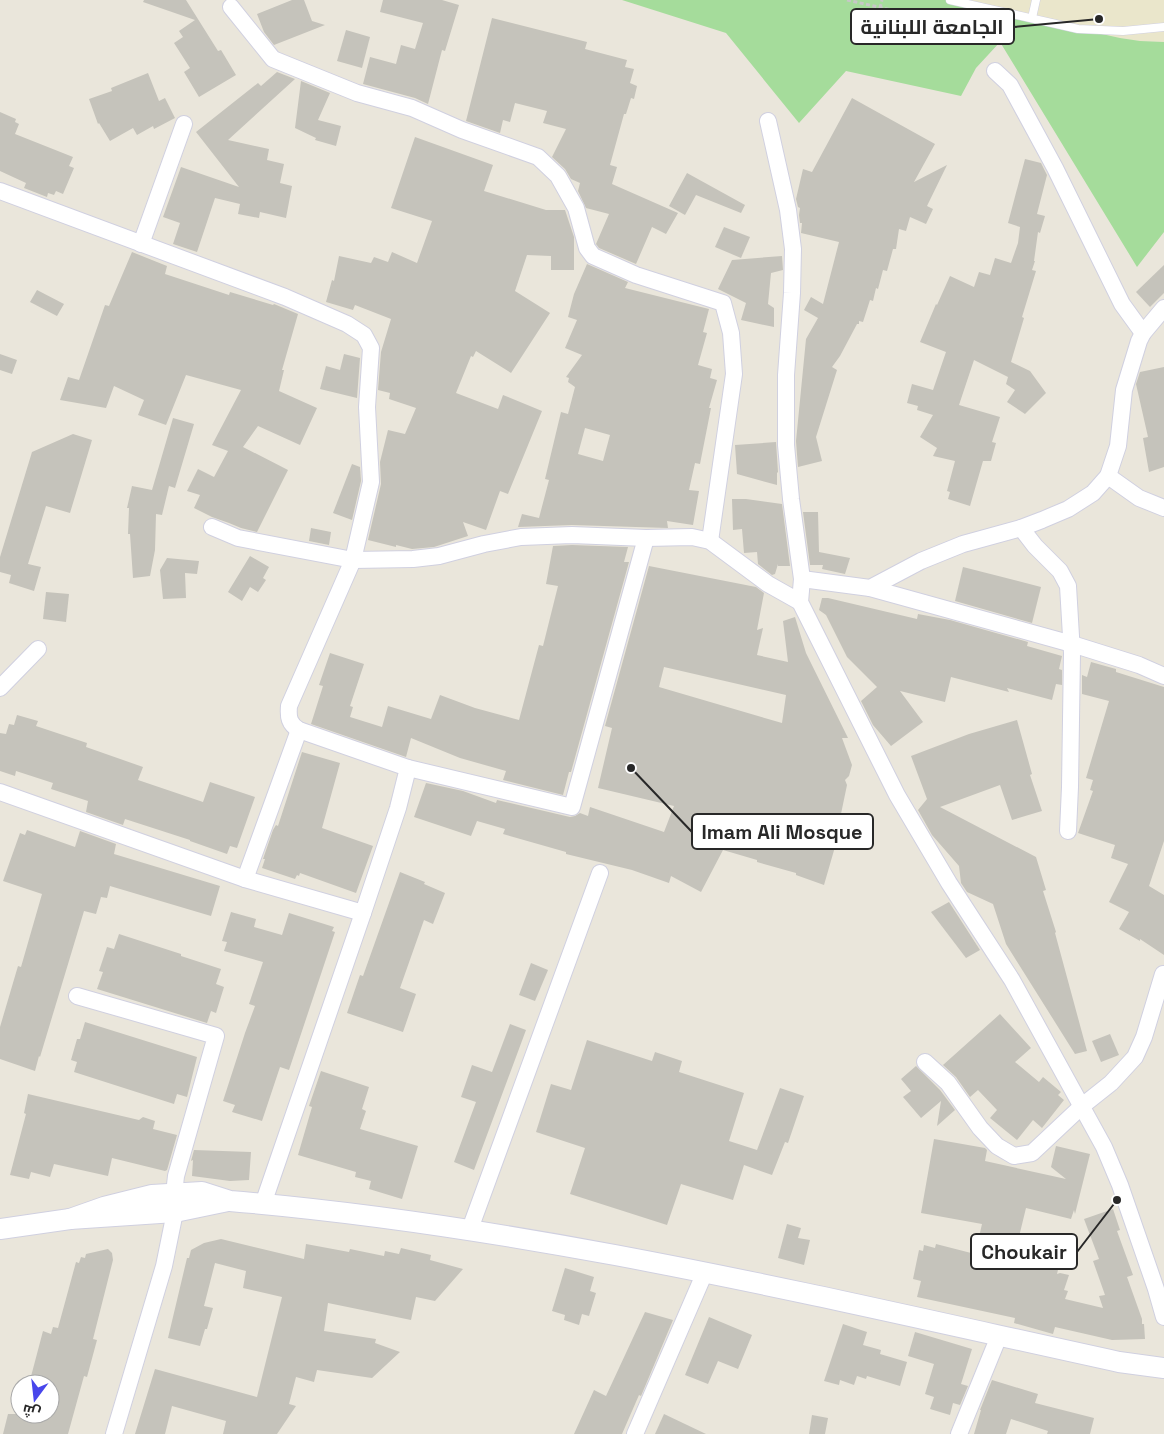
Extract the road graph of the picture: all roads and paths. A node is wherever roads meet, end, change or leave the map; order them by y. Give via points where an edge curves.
1 (847, 0) edge
2 (882, 0) edge
3 (950, 0) edge
4 (1036, 0) edge
5 (231, 7) dead end
6 (880, 8) junction
7 (986, 8) junction
8 (1032, 18) junction
9 (1164, 27) edge
10 (995, 71) dead end
11 (768, 121) dead end
12 (184, 124) dead end
13 (0, 191) edge
14 (141, 244) junction
15 (1164, 308) edge
16 (1143, 333) junction
17 (1108, 476) junction
18 (1164, 508) edge
19 (212, 527) dead end
20 (1021, 528) junction
21 (646, 538) junction
22 (710, 541) junction
23 (353, 560) junction
24 (802, 580) junction
25 (870, 588) junction
26 (800, 602) junction
27 (1072, 644) junction
28 (38, 649) dead end
29 (1164, 676) edge
30 (0, 688) edge
31 (299, 730) junction
32 (408, 768) junction
33 (0, 792) edge
34 (1068, 831) dead end
35 (600, 873) dead end
36 (245, 879) junction
37 (363, 913) junction
38 (1163, 974) dead end
39 (77, 996) dead end
40 (925, 1062) dead end
41 (1082, 1106) junction
42 (174, 1203) junction
43 (263, 1204) junction
44 (0, 1229) edge
45 (470, 1229) junction
46 (705, 1272) junction
47 (1164, 1317) edge
48 (999, 1336) junction
49 (1164, 1368) edge
50 (114, 1434) edge
51 (635, 1434) edge
52 (959, 1434) edge

1 - 6 path
2 - 6 path
3 - 7 lane
4 - 8 lane
5 - 22 street via 273,59 357,93 412,108 538,157 558,176 576,208 587,248 593,256 636,275 723,303 731,334 734,374
6 - 7 path via 981,30
7 - 8 lane
8 - 9 lane via 1078,29 1123,31
10 - 16 street via 1010,85 1122,304
11 - 24 street via 788,210 793,249 786,375 786,446
12 - 14 street
13 - 14 street
14 - 23 street via 285,298 347,324 364,335 371,348 367,408 371,482
15 - 16 street
16 - 17 street via 1124,390 1118,446
17 - 18 street via 1139,498
17 - 20 street via 1080,502
19 - 23 street via 238,538
20 - 25 street via 963,544 921,561
20 - 27 street via 1066,579
21 - 22 street via 692,537
21 - 23 street via 572,535 521,538 439,556
21 - 32 street via 572,807
22 - 26 street via 768,584
23 - 31 street via 288,706 288,718
24 - 25 street
24 - 26 street
25 - 27 street
26 - 41 street via 897,795 1012,980
27 - 29 street
27 - 34 street
28 - 30 street
31 - 32 street
31 - 36 street
32 - 37 street
33 - 36 street
35 - 45 street
36 - 37 street
37 - 43 street
38 - 41 street via 1135,1057 1111,1083
39 - 42 street via 216,1036 176,1176
40 - 41 street via 948,1083 997,1146 1014,1156 1032,1153
41 - 47 street via 1120,1185
42 - 43 street via 202,1192 230,1201
42 - 44 street via 152,1195 104,1207 70,1220
42 - 50 street via 164,1266
43 - 45 street
45 - 46 street
46 - 48 street
46 - 51 street
48 - 49 street via 1119,1362
48 - 52 street

